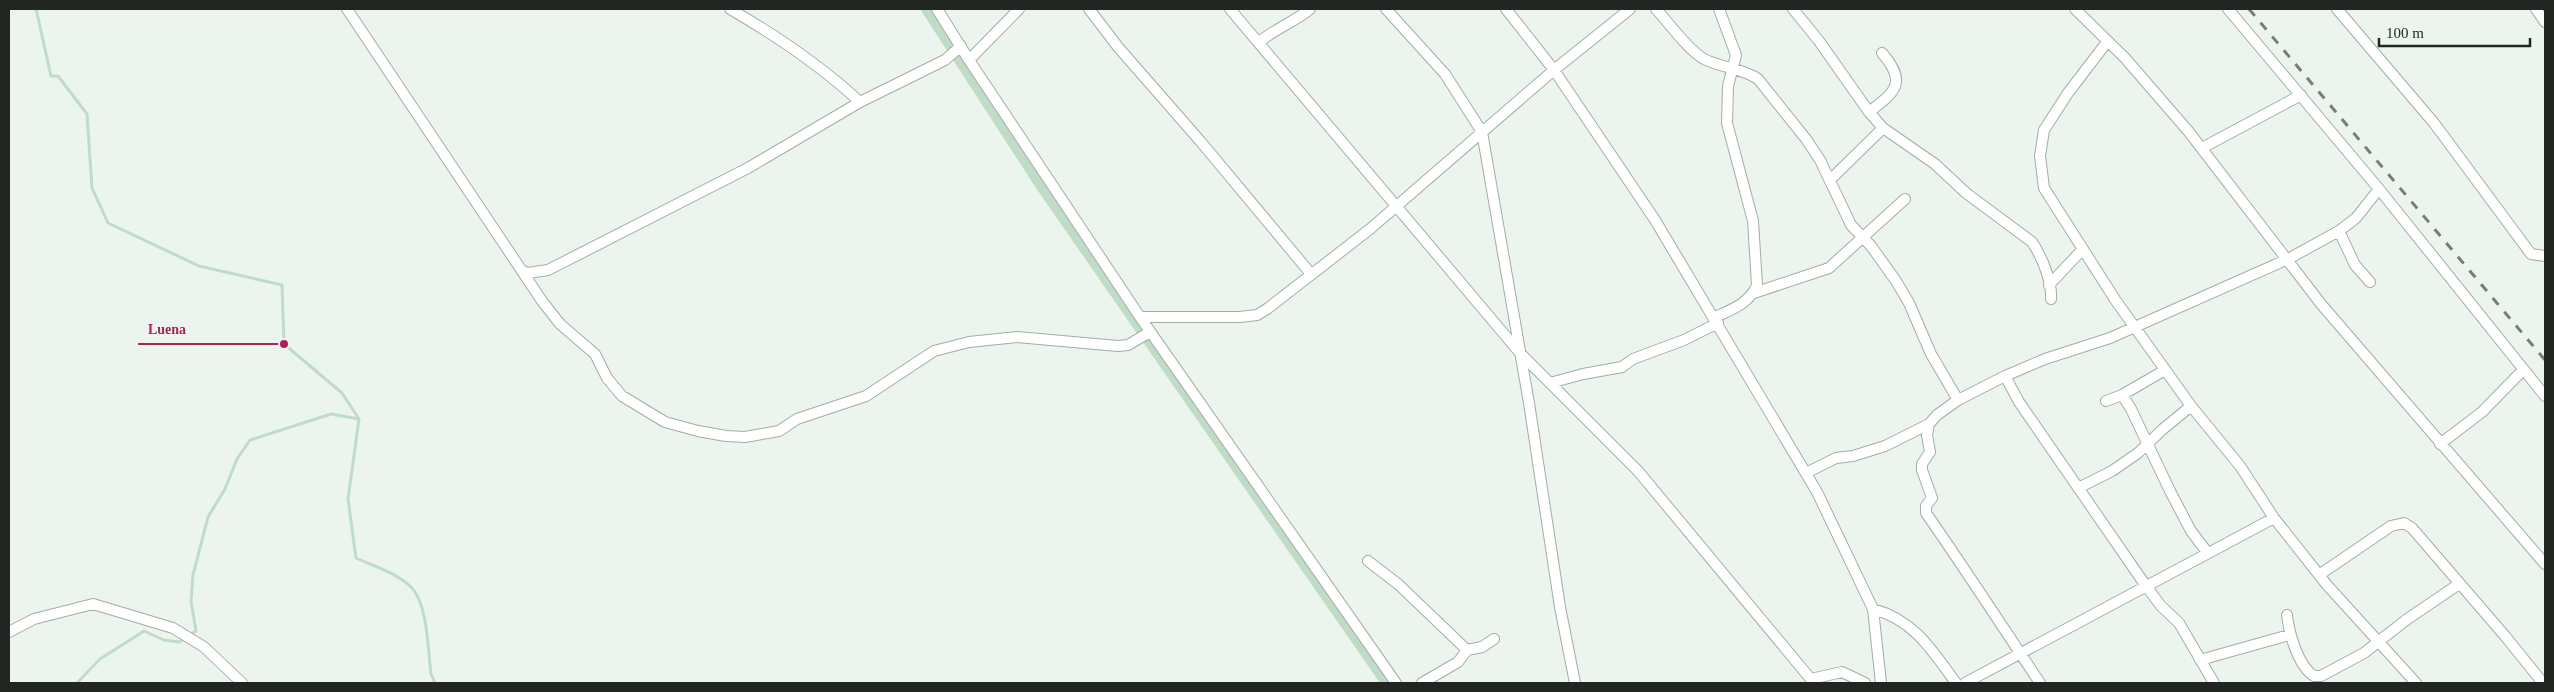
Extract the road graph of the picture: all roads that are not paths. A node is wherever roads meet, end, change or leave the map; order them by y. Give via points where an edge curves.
1 (347, 9) edge
2 (730, 9) edge
3 (937, 9) edge
4 (1019, 9) edge
5 (1089, 9) edge
6 (1230, 9) edge
7 (1310, 9) edge
8 (1386, 9) edge
9 (1506, 9) edge
10 (1630, 9) edge
11 (1656, 9) edge
12 (1719, 9) edge
13 (1793, 9) edge
14 (2075, 9) edge
15 (2228, 9) edge
16 (2337, 9) edge
17 (2536, 9) edge
18 (2545, 22) edge
19 (1259, 42) junction
20 (2107, 42) junction
21 (961, 46) junction
22 (1882, 53) dead end
23 (969, 60) junction
24 (1733, 68) junction
25 (1554, 70) junction
26 (2301, 95) junction
27 (860, 102) junction
28 (1869, 112) junction
29 (1883, 128) junction
30 (1482, 132) junction
31 (2202, 148) junction
32 (1830, 180) junction
33 (2379, 189) junction
34 (1905, 199) dead end
35 (1396, 206) junction
36 (2339, 231) junction
37 (1862, 238) junction
38 (2082, 250) junction
39 (2545, 256) edge
40 (2288, 260) junction
41 (521, 270) junction
42 (1311, 274) junction
43 (2370, 282) dead end
44 (2049, 285) junction
45 (1754, 293) junction
46 (2051, 299) dead end
47 (1140, 317) junction
48 (1716, 320) junction
49 (2135, 327) junction
50 (1150, 332) junction
51 (1520, 353) junction
52 (2165, 370) junction
53 (2523, 370) junction
54 (2005, 376) junction
55 (1550, 383) junction
56 (2122, 395) junction
57 (2545, 396) edge
58 (1958, 400) junction
59 (2106, 401) dead end
60 (2191, 406) junction
61 (1929, 424) junction
62 (2148, 444) junction
63 (2440, 444) junction
64 (1806, 473) junction
65 (2078, 488) junction
66 (2274, 518) junction
67 (2207, 552) junction
68 (1368, 561) dead end
69 (2545, 564) edge
70 (2319, 576) junction
71 (2459, 584) junction
72 (2146, 586) junction
73 (1873, 608) junction
74 (2287, 615) dead end
75 (9, 632) edge
76 (2289, 635) junction
77 (1494, 639) dead end
78 (2378, 643) junction
79 (1467, 650) junction
80 (2020, 654) junction
81 (2200, 660) junction
82 (1813, 681) edge
83 (242, 683) edge
84 (1396, 683) edge
85 (1422, 683) edge
86 (1575, 683) edge
87 (1865, 683) edge
88 (1881, 683) edge
89 (1956, 683) edge
90 (1965, 683) edge
91 (2040, 683) edge
92 (2214, 683) edge
93 (2416, 683) edge
94 (2543, 683) edge

1 - 41 street
2 - 27 street via 829,72
3 - 21 street
4 - 23 street
5 - 42 street
6 - 19 street
7 - 19 street
8 - 30 street via 1445,74
9 - 25 street
10 - 25 street
11 - 24 street via 1699,56
12 - 24 street via 1736,55
13 - 28 street
14 - 20 street
15 - 26 street
16 - 39 street via 2434,123 2530,254
17 - 18 street
19 - 35 street
20 - 31 street via 2126,58
20 - 38 street via 2051,118 2042,139 2040,156 2044,188
21 - 23 street
21 - 27 street via 945,60
22 - 28 street via 1894,68 1897,85 1894,92
23 - 47 street
24 - 32 street via 1750,74 1766,87 1806,139
24 - 45 street via 1728,86 1727,123 1753,221 1757,269
25 - 30 street
25 - 48 street via 1656,220
26 - 31 street
26 - 33 street
27 - 41 street via 748,168 548,270 528,273
28 - 29 street
29 - 32 street
29 - 44 street via 1935,164 1966,193 2032,242
30 - 35 street
30 - 51 street
31 - 40 street
32 - 37 street via 1851,225
33 - 36 street via 2356,218
33 - 53 street
34 - 37 street
35 - 42 street
35 - 51 street
36 - 40 street
36 - 43 street via 2355,265
37 - 45 street via 1829,268
37 - 58 street via 1884,263 1909,302 1931,354
38 - 44 street
38 - 49 street
40 - 49 street
40 - 63 street via 2321,304
41 - 50 street via 560,324 595,354 607,378 622,396 665,422 726,436 778,431 797,419 866,396 934,352 969,342 1017,336 1118,346 1128,345
42 - 47 street via 1257,315
44 - 46 street
45 - 48 street
47 - 50 street
48 - 55 street via 1684,340 1633,359 1622,367
48 - 64 street
49 - 52 street
49 - 54 street
50 - 84 street
51 - 55 street
51 - 86 street
52 - 56 street
52 - 60 street
53 - 57 street
53 - 63 street via 2482,412
54 - 58 street
54 - 65 street
55 - 82 street via 1638,472
56 - 59 street
56 - 62 street
58 - 61 street
60 - 62 street
60 - 66 street via 2240,466
61 - 64 street via 1885,446 1836,458
61 - 80 street via 1930,452 1922,464 1932,498 1926,506 1926,513
62 - 65 street via 2112,471
62 - 67 street via 2192,531
63 - 69 street
64 - 73 street
65 - 72 street
66 - 67 street
66 - 70 street
67 - 72 street
68 - 79 street via 1398,584
70 - 71 street via 2391,526 2404,523 2412,528
70 - 78 street
71 - 78 street
71 - 94 street
72 - 80 street
72 - 81 street via 2179,623
73 - 88 street
73 - 89 street via 1898,617 1913,629
74 - 76 street
75 - 83 street via 34,619 93,604 173,628 204,647
76 - 78 street via 2314,676 2321,676
76 - 81 street
77 - 79 street via 1482,647
78 - 93 street
79 - 85 street via 1458,662
80 - 90 street
80 - 91 street
81 - 92 street
82 - 87 street via 1842,672

